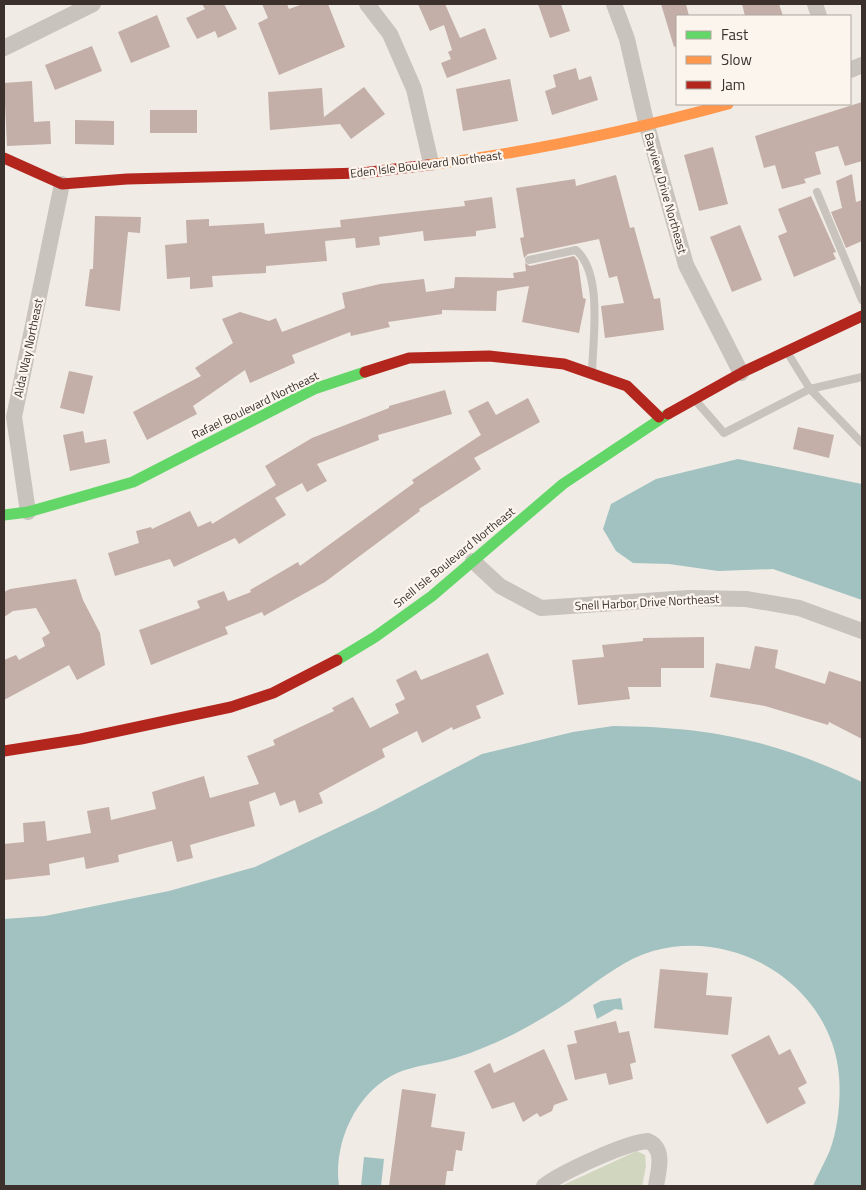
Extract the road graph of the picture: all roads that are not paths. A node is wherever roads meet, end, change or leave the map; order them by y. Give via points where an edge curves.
1 (93, 4) edge
2 (367, 4) edge
3 (614, 4) edge
4 (4, 48) edge
5 (724, 105) edge
6 (647, 126) junction
7 (4, 158) edge
8 (431, 163) junction
9 (62, 184) junction
10 (817, 192) dead end
11 (529, 260) dead end
12 (862, 300) edge
13 (862, 316) edge
14 (786, 350) junction
15 (741, 373) junction
16 (592, 374) junction
17 (862, 377) edge
18 (810, 389) junction
19 (694, 398) junction
20 (659, 417) junction
21 (862, 443) edge
22 (28, 512) junction
23 (4, 515) edge
24 (473, 561) junction
25 (862, 631) edge
26 (4, 751) edge
27 (544, 1186) edge
28 (656, 1186) edge

1 - 4 street
2 - 8 street via 390,34 414,89
3 - 6 street, Bayview Drive Northeast via 627,39
5 - 6 street, Eden Isle Boulevard Northeast
6 - 8 street, Eden Isle Boulevard Northeast via 511,154
6 - 15 street, Bayview Drive Northeast via 686,265
7 - 9 street, Eden Isle Boulevard Northeast
8 - 9 street, Eden Isle Boulevard Northeast via 362,173 127,179
9 - 22 street, Alda Way Northeast via 14,418
10 - 12 lane
11 - 16 lane via 576,250 585,258 594,290
13 - 14 street, Snell Isle Boulevard Northeast
14 - 15 street, Snell Isle Boulevard Northeast
14 - 18 lane
15 - 19 street, Snell Isle Boulevard Northeast
16 - 20 street, Rafael Boulevard Northeast via 627,386
16 - 22 street, Rafael Boulevard Northeast via 564,364 489,356 409,358 314,389 133,482
17 - 18 lane
18 - 19 lane via 724,433
18 - 21 lane
19 - 20 street, Snell Isle Boulevard Northeast
20 - 24 street, Snell Isle Boulevard Northeast via 564,484
22 - 23 street, Rafael Boulevard Northeast
24 - 25 street, Snell Harbor Drive Northeast via 500,586 541,608 688,598 746,599 799,608
24 - 26 street, Snell Isle Boulevard Northeast via 433,595 369,640 271,694 214,711 107,734
27 - 28 street via 557,1177 632,1144 648,1141 659,1154

